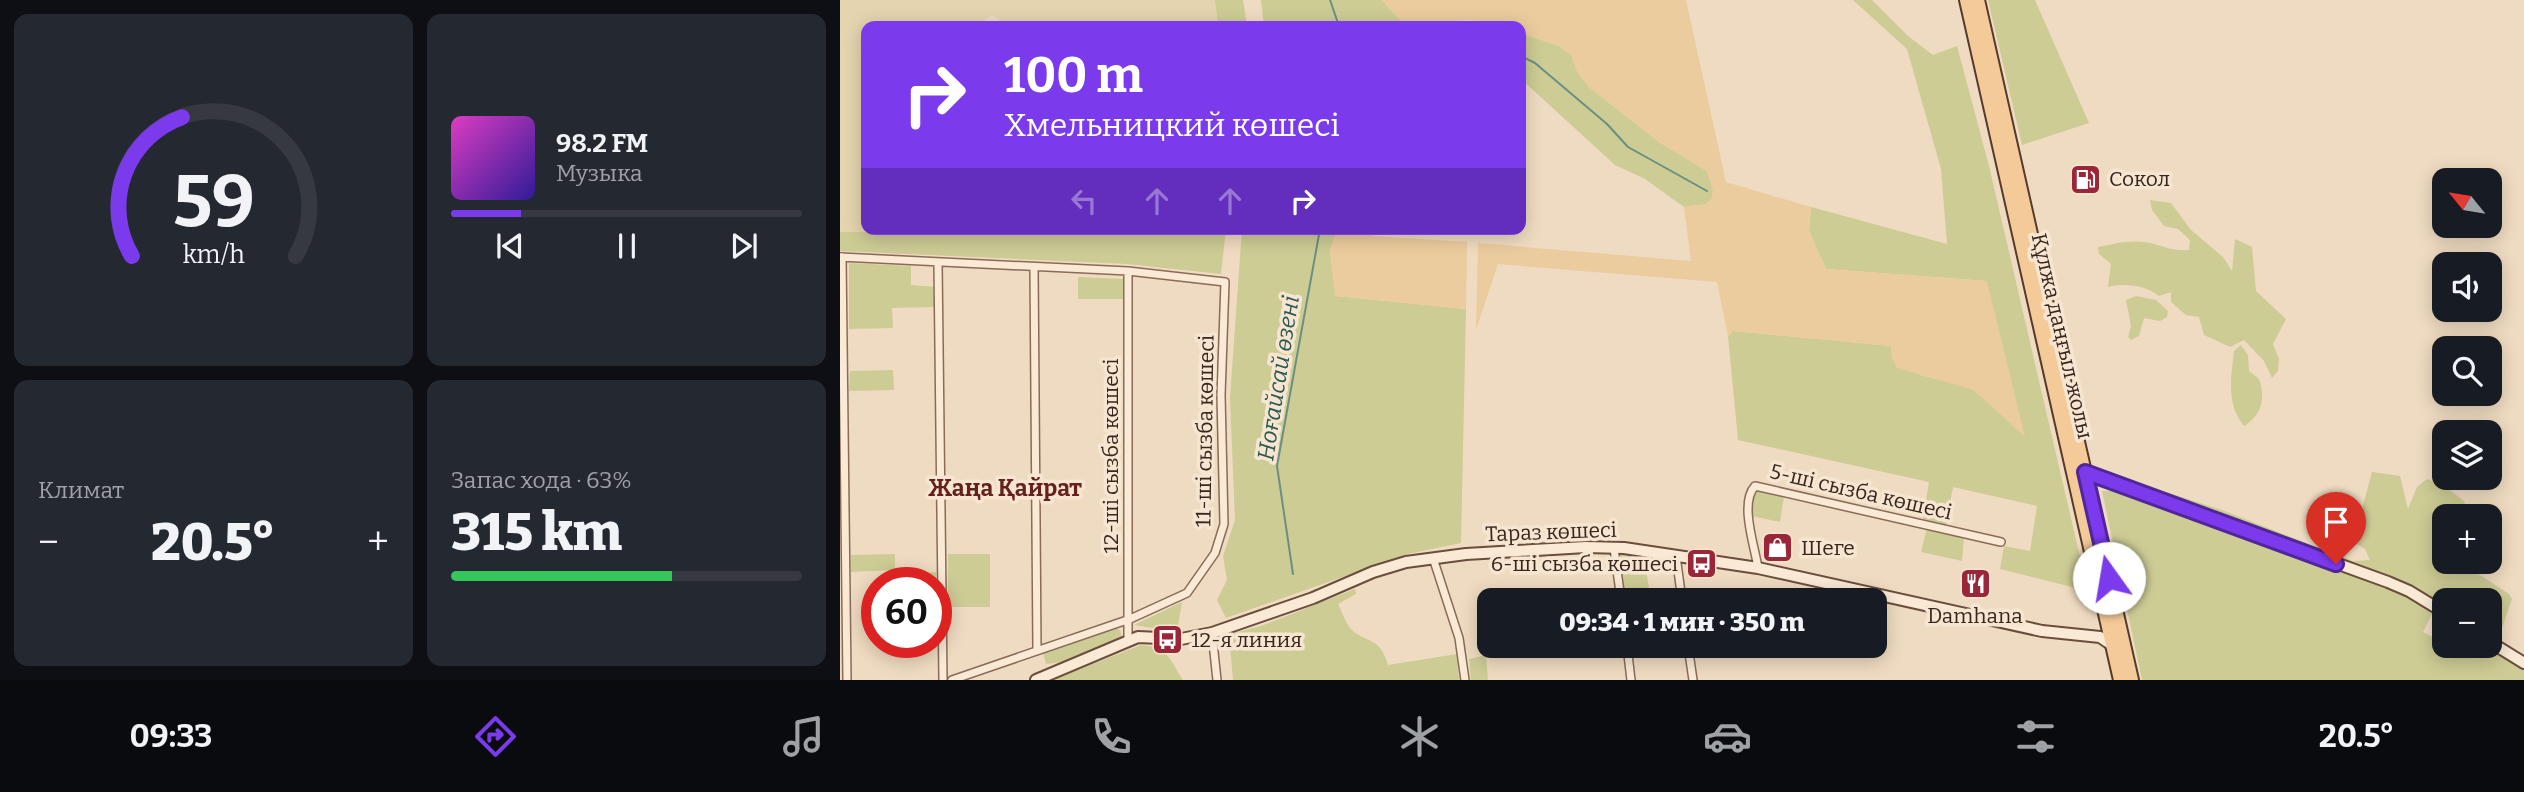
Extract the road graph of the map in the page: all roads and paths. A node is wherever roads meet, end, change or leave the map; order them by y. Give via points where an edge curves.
1 (1966, 0) edge
2 (1978, 0) edge
3 (841, 257) edge
4 (938, 263) junction
5 (1034, 267) junction
6 (1128, 271) junction
7 (2085, 472) junction
8 (2001, 542) dead end
9 (1614, 548) junction
10 (1675, 556) junction
11 (1433, 558) junction
12 (1758, 568) junction
13 (1619, 588) edge
14 (1680, 588) edge
15 (2432, 605) edge
16 (2104, 607) junction
17 (1130, 618) junction
18 (1213, 633) junction
19 (2081, 635) junction
20 (1128, 641) junction
21 (2112, 645) junction
22 (2502, 649) edge
23 (1037, 650) junction
24 (1628, 658) edge
25 (1690, 658) edge
26 (2524, 663) edge
27 (847, 680) edge
28 (943, 680) edge
29 (952, 680) edge
30 (1036, 680) edge
31 (1217, 680) edge
32 (1465, 680) edge
33 (1631, 680) edge
34 (1693, 680) edge
35 (2120, 680) edge
36 (2132, 680) edge

1 - 16 main road, Құлжа даңғыл жолы
2 - 7 main road, Құлжа даңғыл жолы
3 - 4 street
3 - 27 street
4 - 5 street
4 - 28 street
5 - 6 street
5 - 23 street
6 - 17 street, 12-ші сызба көшесі
6 - 17 street, 11-ші сызба көшесі via 1225,282 1221,395 1224,524 1220,540 1187,593
7 - 15 street via 2388,582
7 - 36 main road, Құлжа даңғыл жолы
8 - 12 street, 5-ші сызба көшесі via 1755,486 1749,512
9 - 10 street, Тараз көшесі
9 - 11 street, Тараз көшесі via 1565,547
9 - 13 street
10 - 12 street, Тараз көшесі
10 - 14 street
11 - 18 street, Тараз көшесі via 1373,572
11 - 32 street via 1459,638
12 - 19 street, Тараз көшесі via 2042,631
16 - 19 street via 2101,625 2091,634
16 - 21 main road, Құлжа даңғыл жолы
17 - 20 street, 12-ші сызба көшесі
17 - 23 street, 11-ші сызба көшесі
18 - 20 street, Тараз көшесі
18 - 31 street
19 - 21 street, Тараз көшесі via 2100,637
20 - 30 street, Тараз көшесі
21 - 35 main road, Құлжа даңғыл жолы
22 - 26 street
23 - 29 street, 11-ші сызба көшесі
24 - 33 street
25 - 34 street

